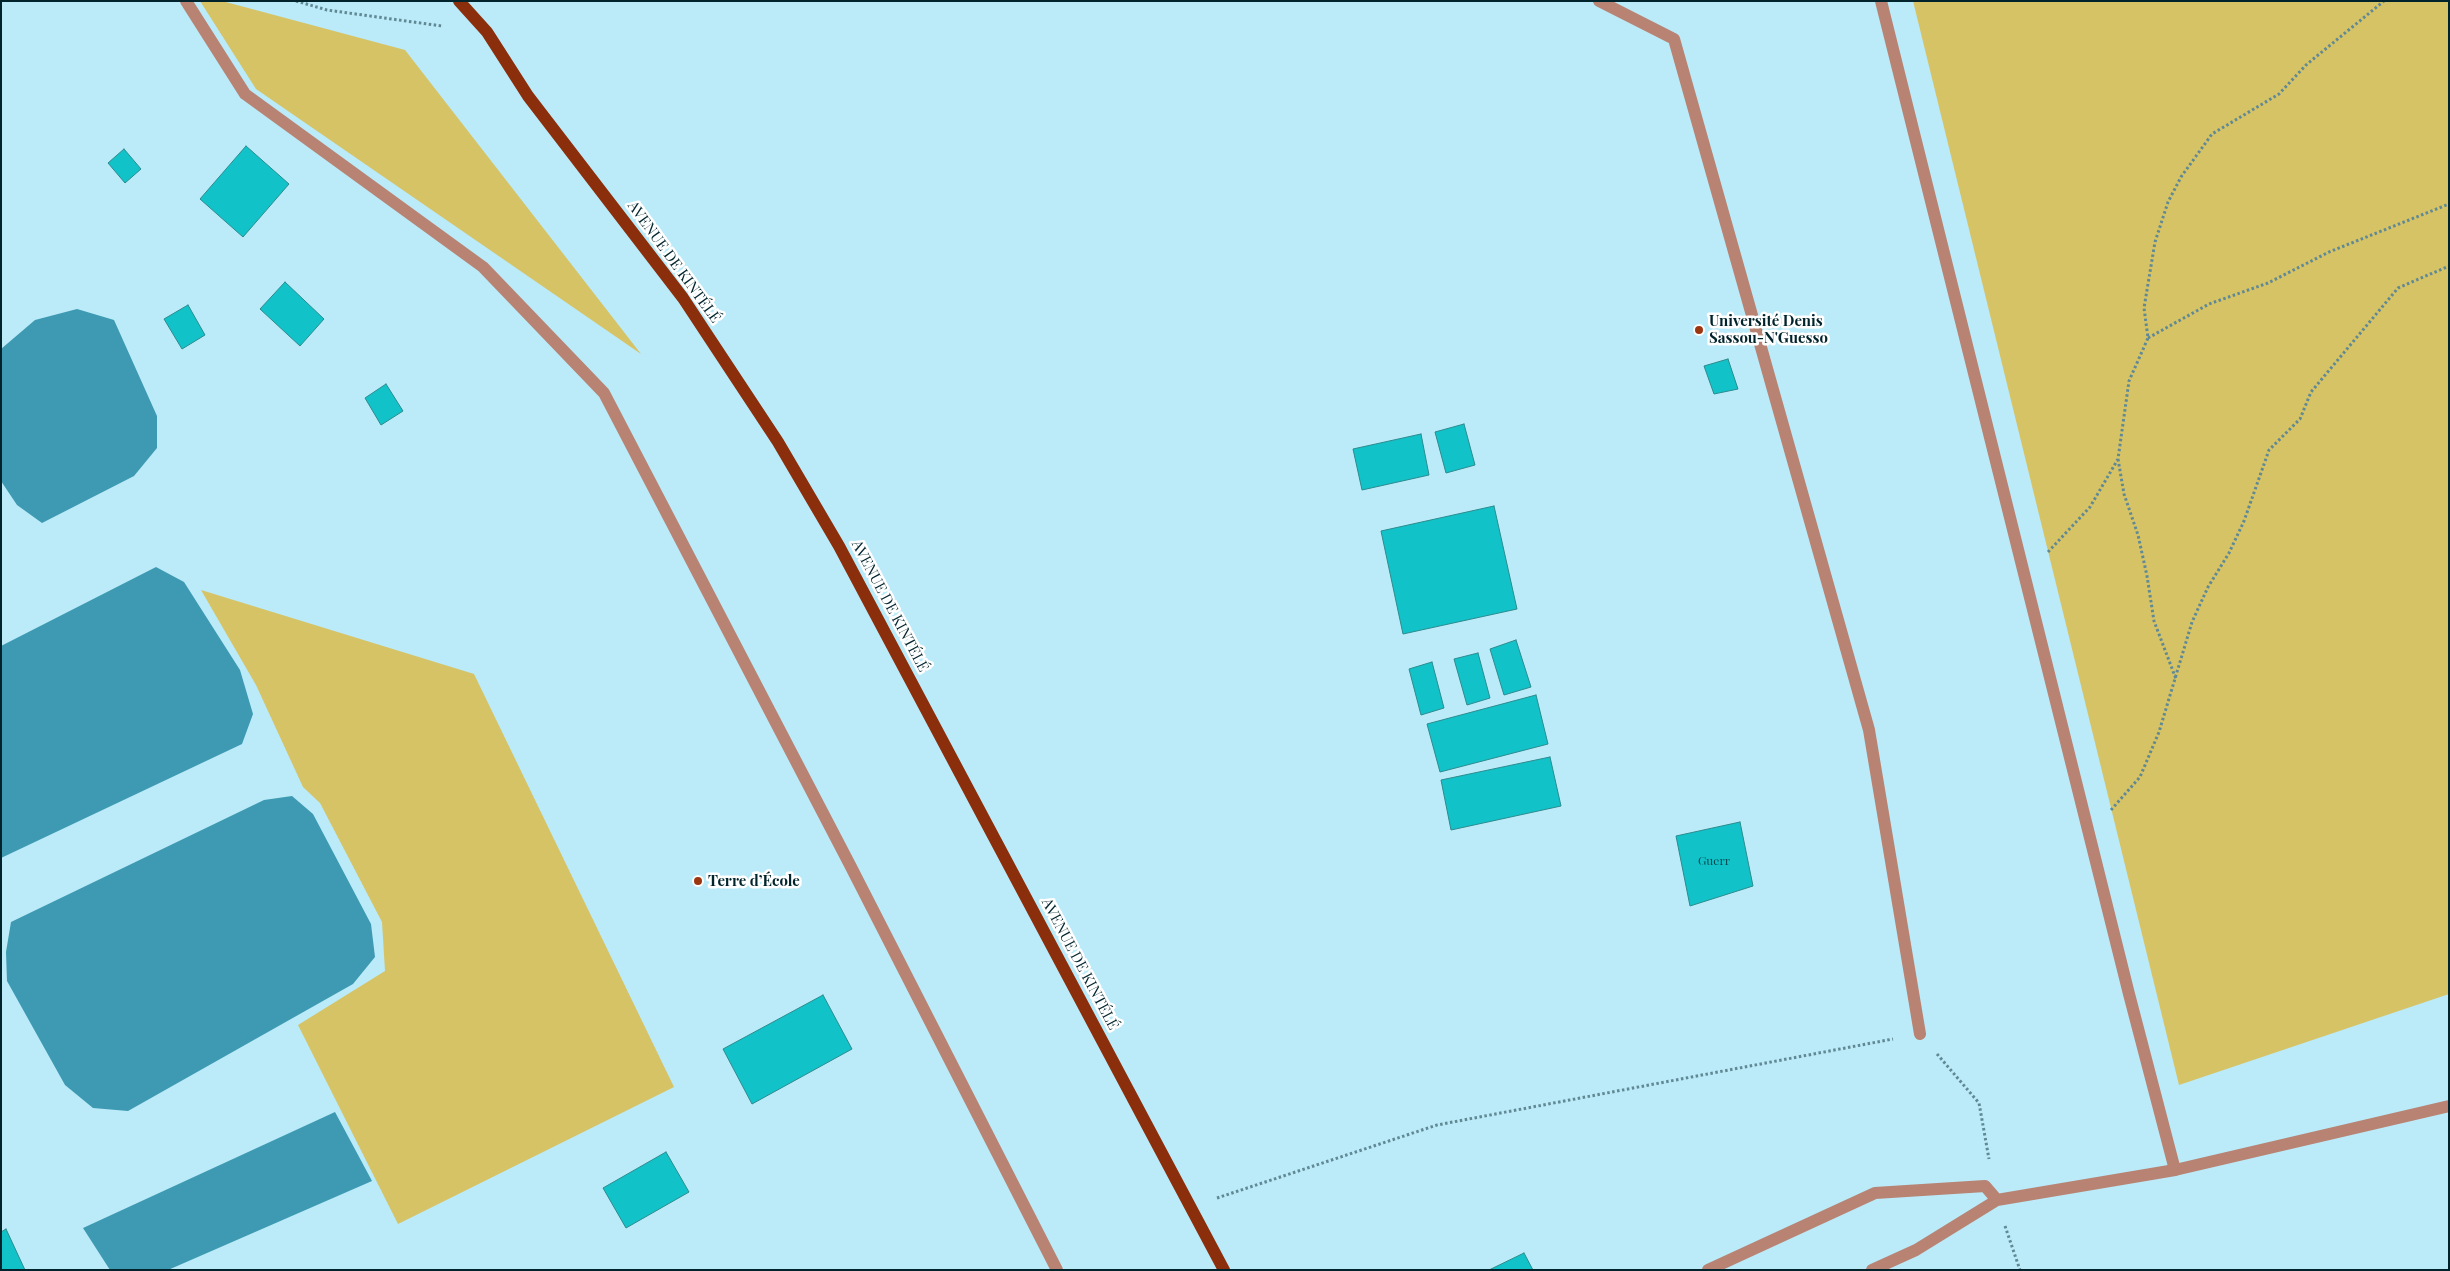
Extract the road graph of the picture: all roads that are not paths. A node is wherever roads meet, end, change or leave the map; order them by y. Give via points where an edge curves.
1 (186, 1) edge
2 (459, 1) edge
3 (1599, 1) edge
4 (1881, 1) edge
5 (1920, 1034) road end
6 (2449, 1106) edge
7 (2175, 1170) junction
8 (1997, 1200) junction
9 (1057, 1270) edge
10 (1224, 1270) edge
11 (1708, 1270) edge
12 (1872, 1270) edge

1 - 9 street via 245,94 483,268 604,393
2 - 10 main road, AVENUE DE KINTÉLÉ via 487,32 528,96 683,298 778,442 840,546
3 - 5 street via 1674,39 1869,730
4 - 7 street
6 - 7 street
7 - 8 street
8 - 11 street via 1984,1186 1875,1193
8 - 12 street via 1916,1250

